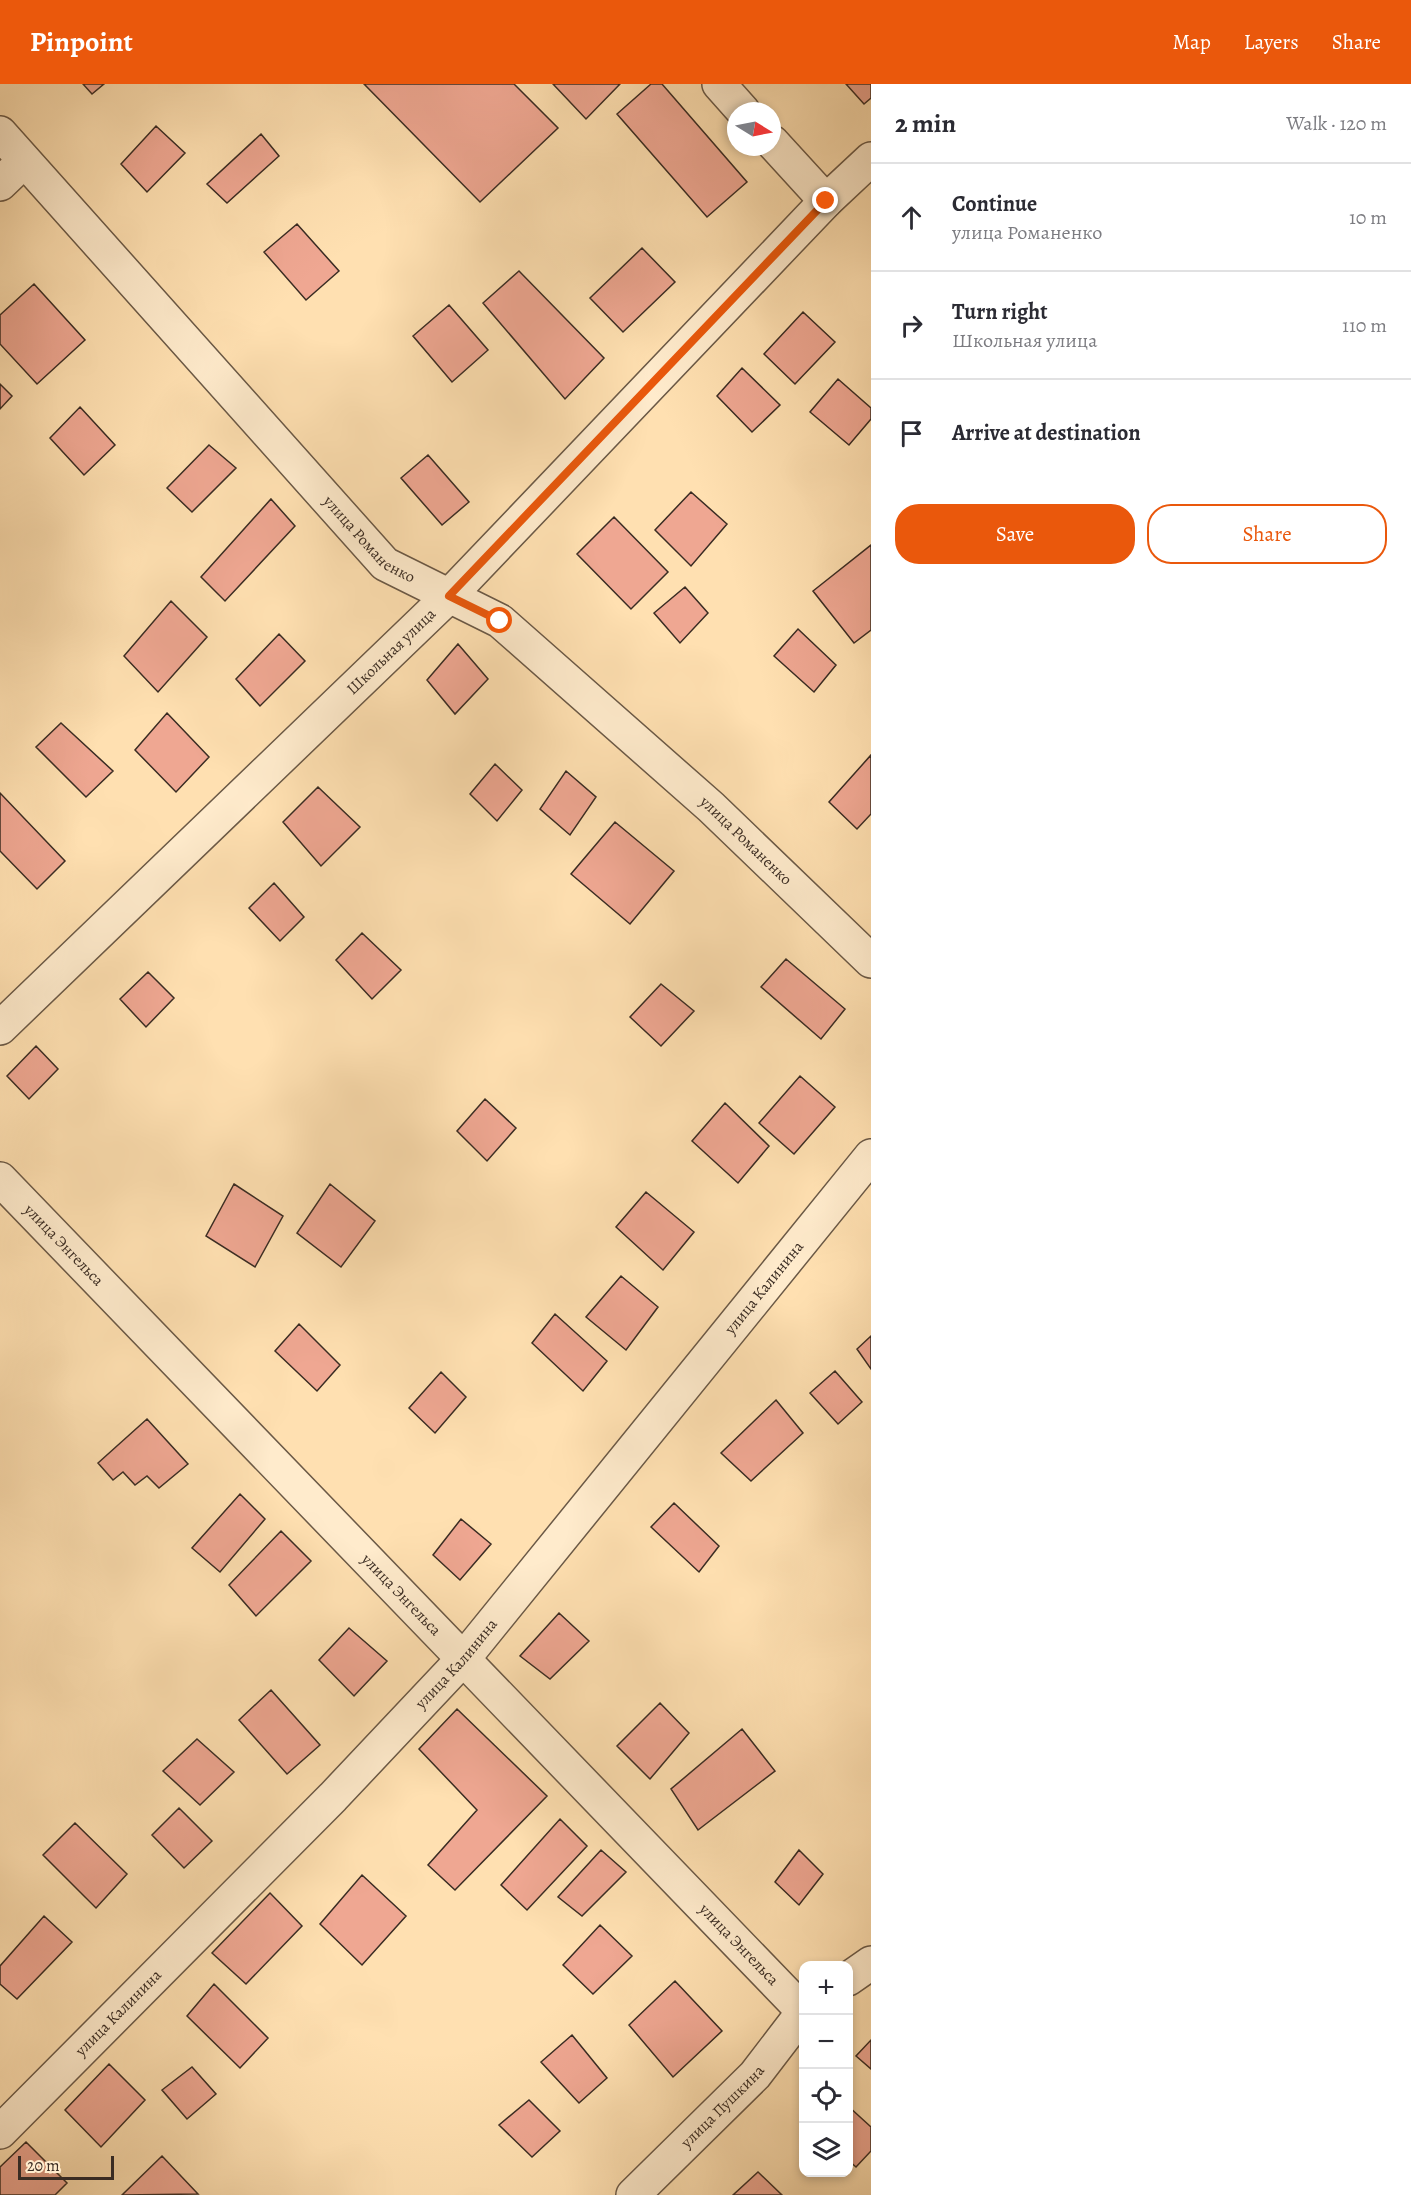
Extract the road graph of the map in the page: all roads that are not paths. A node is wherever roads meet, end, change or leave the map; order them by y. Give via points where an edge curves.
1 (719, 84) edge
2 (736, 102) edge
3 (0, 133) edge
4 (781, 152) edge
5 (871, 159) edge
6 (24, 161) junction
7 (0, 184) edge
8 (826, 201) junction
9 (449, 596) junction
10 (871, 961) edge
11 (0, 1028) edge
12 (871, 1156) edge
13 (0, 1179) edge
14 (464, 1658) junction
15 (871, 1963) edge
16 (853, 1976) edge
17 (799, 2007) edge
18 (800, 2015) edge
19 (0, 2132) edge
20 (633, 2195) edge

1 - 2 street
3 - 6 street, улица Романенко
4 - 8 street
5 - 8 street, Школьная улица
6 - 7 street
6 - 9 street, улица Романенко via 385,564
8 - 9 street, Школьная улица
9 - 10 street, улица Романенко via 500,621 711,807
9 - 11 street, Школьная улица
12 - 14 street, улица Калинина
13 - 14 street, улица Энгельса
14 - 17 street, улица Энгельса
14 - 19 street, улица Калинина via 333,1797
15 - 16 street
18 - 20 street, улица Пушкина via 755,2075

